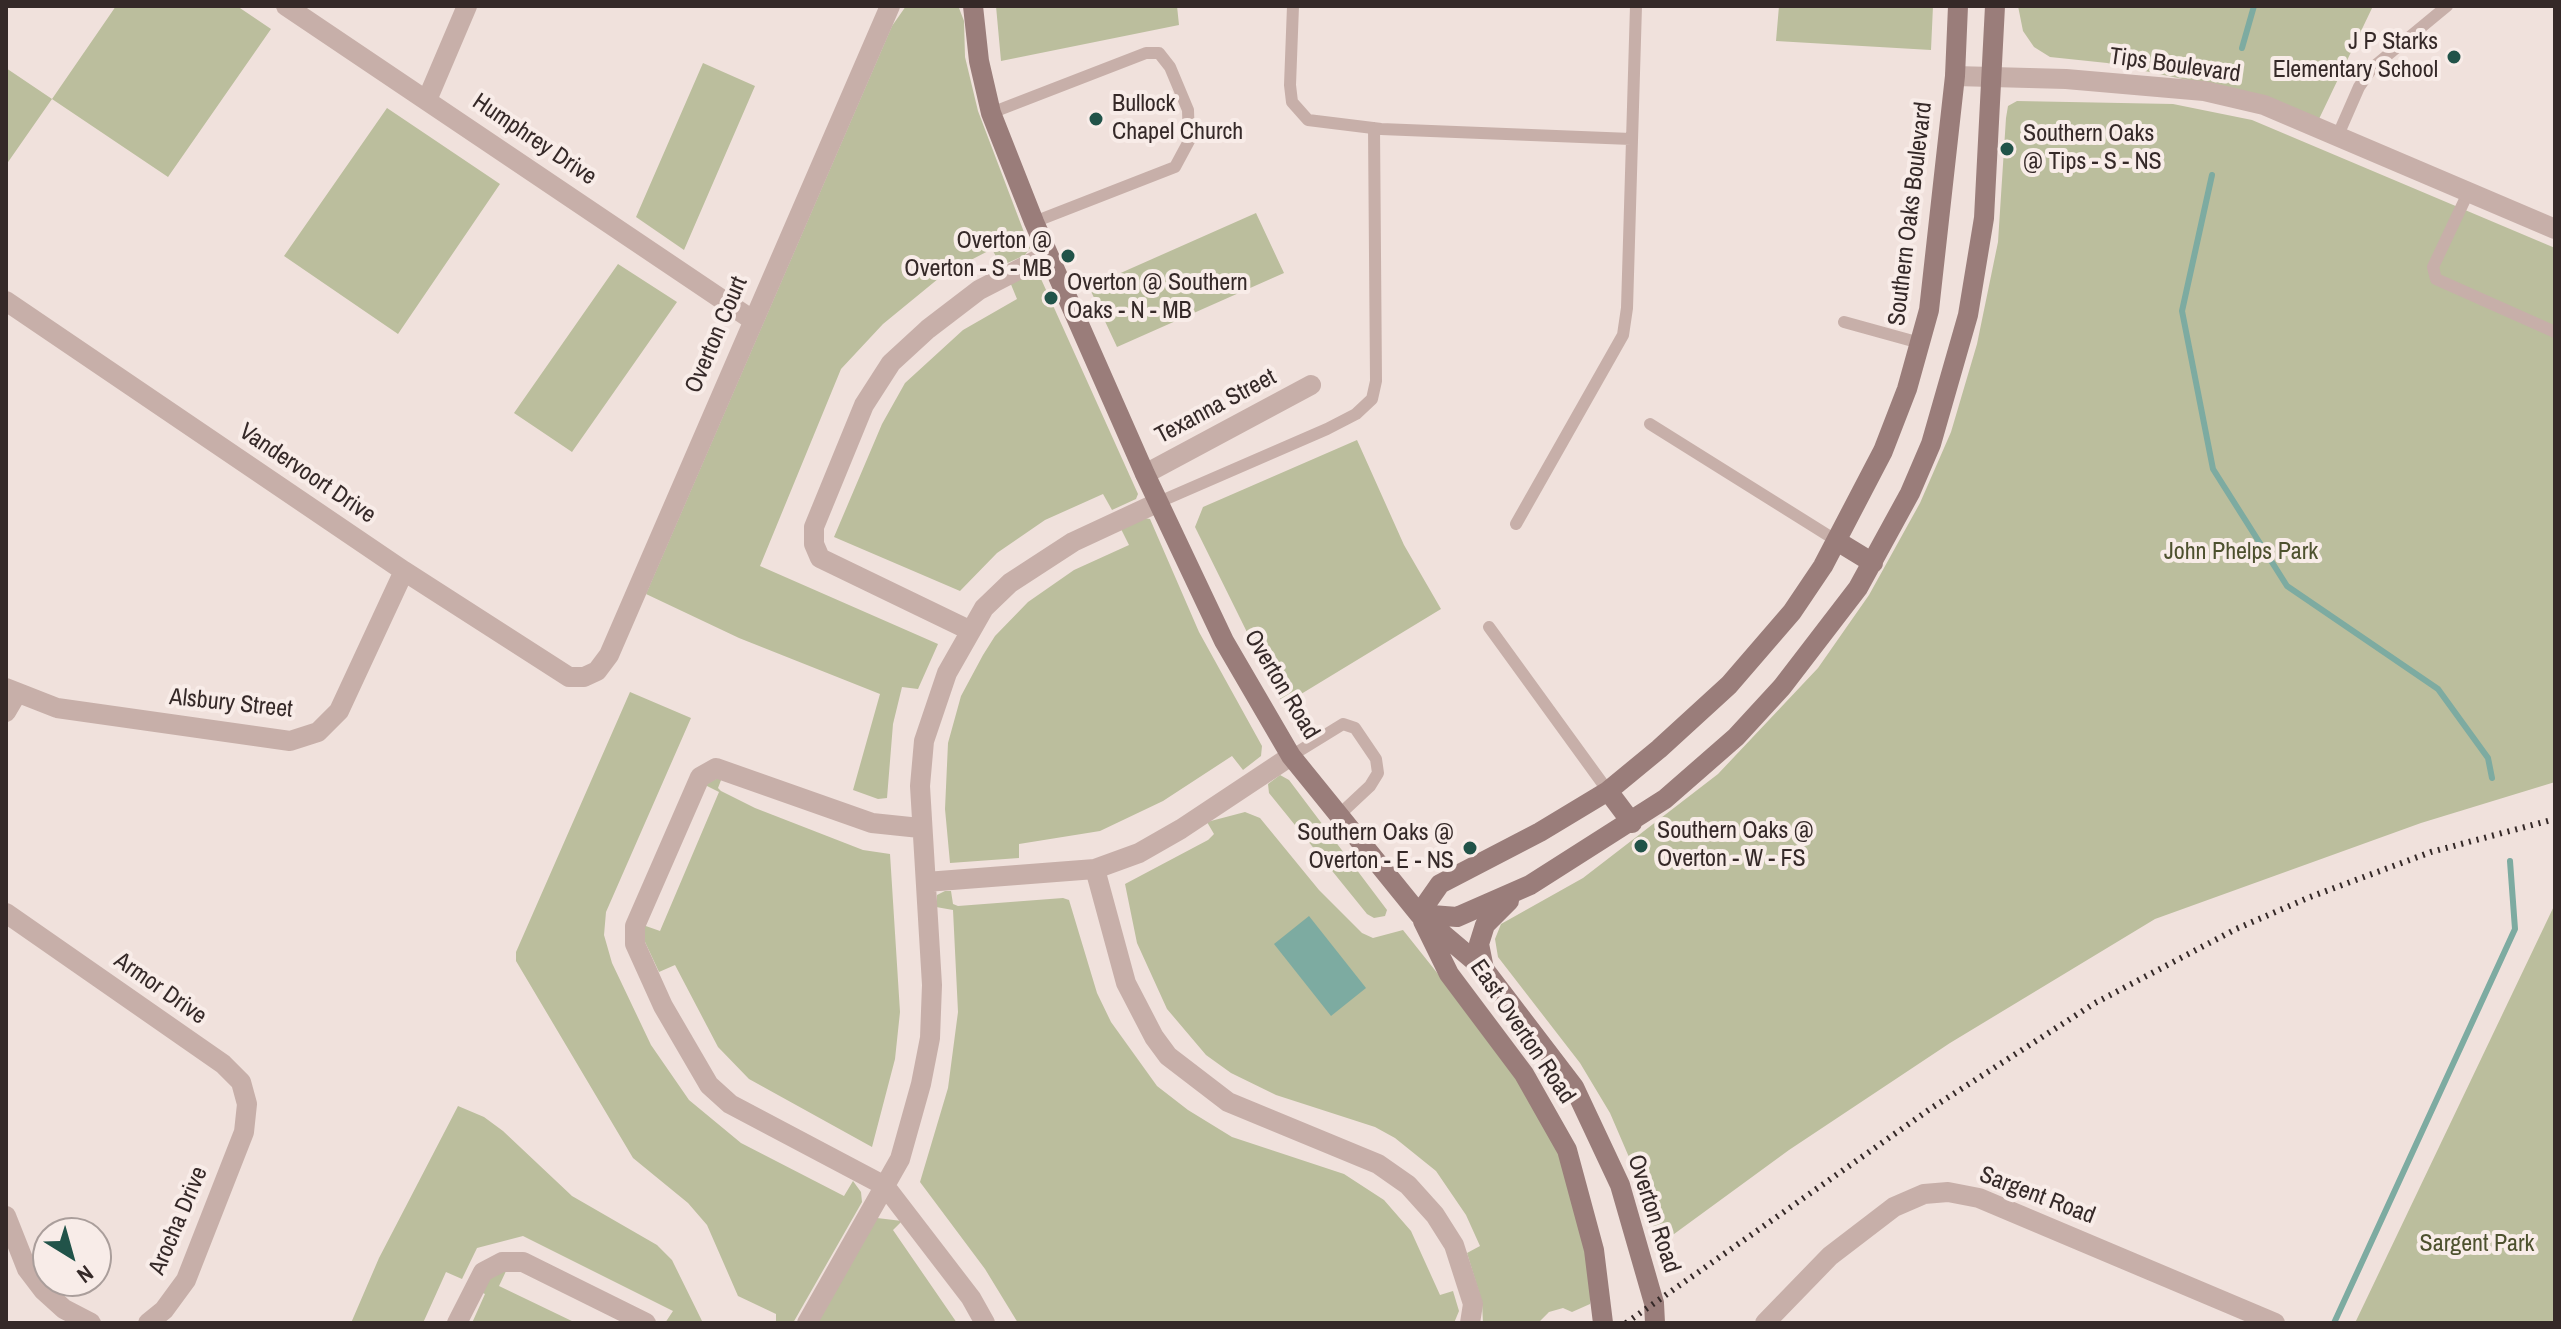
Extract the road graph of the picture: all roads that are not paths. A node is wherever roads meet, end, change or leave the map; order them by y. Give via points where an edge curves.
1 (286, 6) edge
2 (467, 6) edge
3 (890, 6) edge
4 (973, 6) edge
5 (1293, 6) edge
6 (1636, 6) edge
7 (1958, 6) edge
8 (1995, 6) edge
9 (2447, 6) edge
10 (1955, 76) junction
11 (1991, 77) junction
12 (427, 100) junction
13 (991, 113) junction
14 (1374, 128) junction
15 (2338, 135) junction
16 (1631, 139) junction
17 (2468, 193) junction
18 (1034, 222) junction
19 (2555, 229) edge
20 (1047, 255) junction
21 (6, 301) edge
22 (751, 319) junction
23 (1844, 322) dead end
24 (2555, 332) edge
25 (1920, 343) junction
26 (1311, 385) dead end
27 (1650, 424) dead end
28 (1145, 474) junction
29 (1159, 502) junction
30 (1516, 524) dead end
31 (1837, 541) junction
32 (1873, 563) junction
33 (404, 571) junction
34 (1489, 627) dead end
35 (969, 630) junction
36 (584, 677) joint
37 (9, 698) edge
38 (1291, 756) junction
39 (1608, 791) junction
40 (1339, 815) junction
41 (1632, 823) junction
42 (920, 828) junction
43 (1095, 869) junction
44 (926, 882) junction
45 (1530, 885) junction
46 (6, 913) edge
47 (1419, 914) junction
48 (1484, 969) junction
49 (244, 1132) joint
50 (885, 1186) junction
51 (6, 1216) edge
52 (91, 1323) edge
53 (148, 1323) edge
54 (457, 1323) edge
55 (646, 1323) edge
56 (807, 1323) edge
57 (985, 1323) edge
58 (1470, 1323) edge
59 (1603, 1323) edge
60 (1655, 1323) edge
61 (1765, 1323) edge
62 (2275, 1323) edge

1 - 12 street, Humphrey Drive
2 - 12 street
3 - 22 street, Overton Court
4 - 13 street, Overton Road
5 - 14 lane via 1290,85 1299,114 1327,124
6 - 16 lane
7 - 10 street, Southern Oaks Boulevard
8 - 11 street
9 - 15 lane via 2372,68
10 - 11 street, Tips Boulevard
10 - 25 street, Southern Oaks Boulevard via 1936,262
11 - 15 street, Tips Boulevard via 2204,91 2264,105
11 - 32 street via 1984,218 1965,328 1931,444
12 - 22 street, Humphrey Drive
13 - 18 street, Overton Road
13 - 18 lane via 1146,53 1159,53 1170,67 1188,110 1189,141 1175,167
14 - 16 lane
14 - 29 lane via 1372,399 1327,429
15 - 17 street, Tips Boulevard
16 - 30 lane via 1623,335
17 - 19 street, Tips Boulevard
17 - 24 lane via 2433,267 2436,279
18 - 20 street, Overton Road
20 - 28 street, Overton Road
20 - 35 street via 979,290 891,363 864,405 814,527 820,558
21 - 33 street, Vandervoort Drive
22 - 36 street, Overton Court via 609,655 597,671
23 - 25 lane
25 - 31 street, Southern Oaks Boulevard via 1883,451
26 - 28 street, Texanna Street
27 - 31 lane
28 - 29 street, Overton Road
29 - 35 street via 1034,564 984,608
29 - 38 street, Overton Road via 1224,641
31 - 32 street
31 - 39 street, Southern Oaks Boulevard via 1792,612 1729,685
32 - 41 street via 1826,633 1763,707 1702,769
33 - 36 street, Vandervoort Drive via 569,677
33 - 37 street, Alsbury Street via 339,711 318,732 290,741
34 - 39 lane
35 - 42 street via 924,741
38 - 40 street, Overton Road
38 - 40 lane via 1343,724 1355,728 1376,759 1378,773
38 - 43 street via 1171,835
39 - 41 street
39 - 47 street, Southern Oaks Boulevard via 1440,884
40 - 47 street, Overton Road
41 - 45 street
42 - 44 street
42 - 50 street via 872,823 716,768 700,777 635,926 641,960 709,1085 730,1104
43 - 44 street
43 - 58 street via 1126,983 1168,1056 1228,1102 1378,1164 1408,1185 1454,1245 1473,1304
44 - 50 street via 932,948 930,1038 900,1159
45 - 47 street via 1457,917
45 - 48 street via 1485,925 1479,944
46 - 49 street, Armor Drive via 223,1064 241,1082 247,1104
47 - 48 street, Overton Road
47 - 59 street, East Overton Road via 1449,974 1524,1074 1567,1150 1594,1250
48 - 60 street, Overton Road via 1574,1087 1599,1136 1620,1185
49 - 53 street, Arocha Drive via 186,1280
50 - 56 street
50 - 57 street
51 - 52 street via 27,1269 43,1290
54 - 55 street via 483,1272 502,1262 523,1262
61 - 62 street, Sargent Road via 1830,1256 1894,1207 1924,1194 1948,1192 1979,1198

